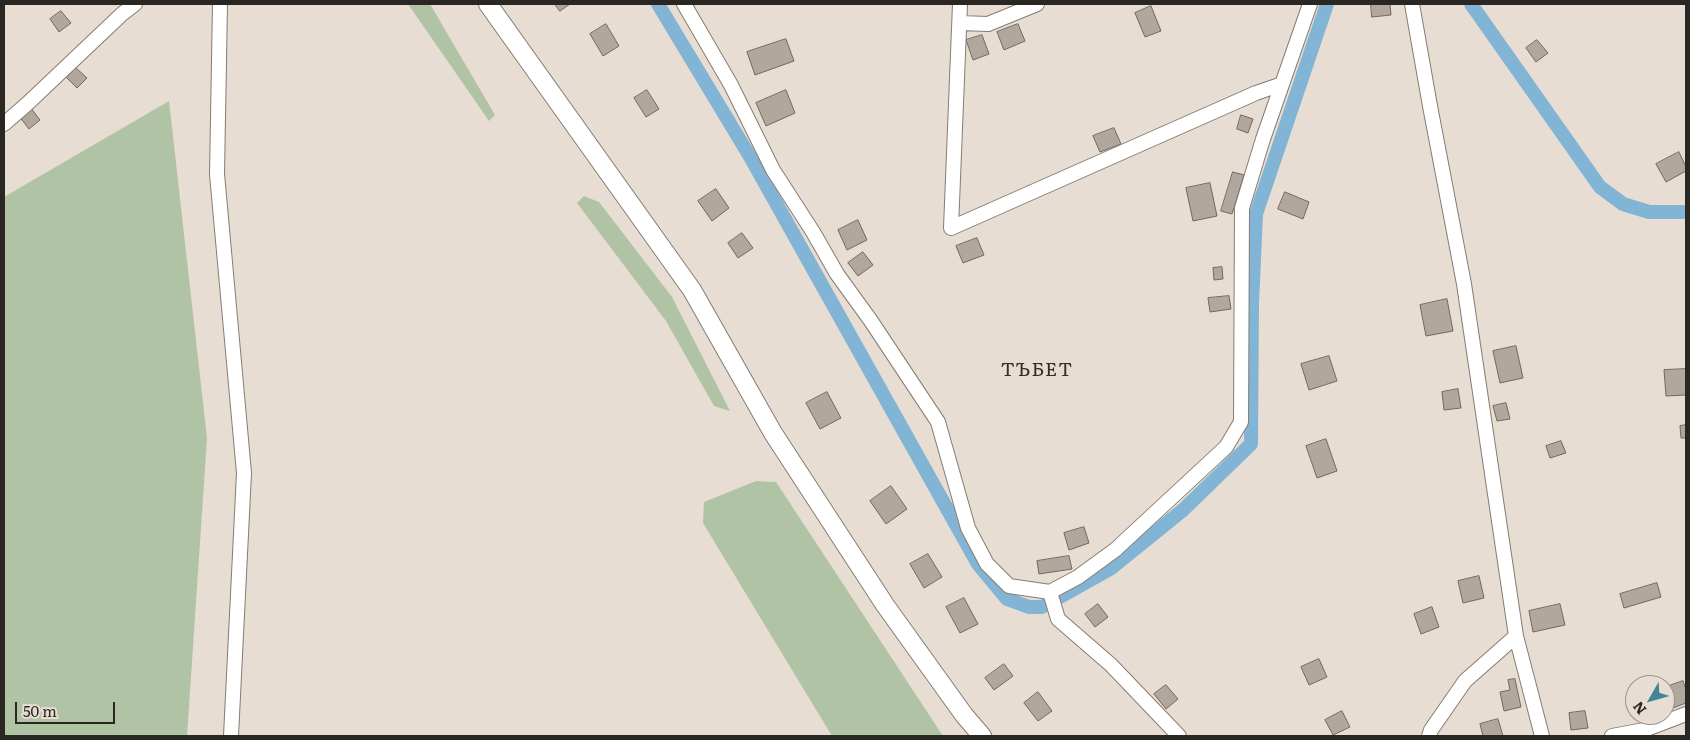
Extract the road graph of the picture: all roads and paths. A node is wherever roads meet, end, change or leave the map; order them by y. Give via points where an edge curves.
1 (135, 4) edge
2 (220, 4) edge
3 (488, 4) edge
4 (684, 4) edge
5 (960, 4) edge
6 (1037, 4) edge
7 (1310, 4) edge
8 (1412, 4) edge
9 (960, 23) junction
10 (1282, 84) junction
11 (4, 124) edge
12 (1050, 592) junction
13 (1516, 636) junction
14 (1686, 714) edge
15 (231, 736) edge
16 (982, 736) edge
17 (1179, 736) edge
18 (1429, 736) edge
19 (1542, 736) edge
20 (1612, 736) edge

1 - 11 street
2 - 15 street via 217,174 244,473
3 - 16 main road via 692,290 773,432 885,605
4 - 12 street via 731,85 773,170 836,274 938,422 968,528 987,564 1009,586
5 - 9 street
6 - 9 street via 988,24
7 - 10 street
8 - 13 street via 1464,284
9 - 10 street via 951,228
10 - 12 street via 1242,208 1241,422 1226,447 1114,550 1078,577
12 - 17 street via 1058,619 1111,666
13 - 18 street via 1465,681
13 - 19 street
14 - 20 street via 1644,730

